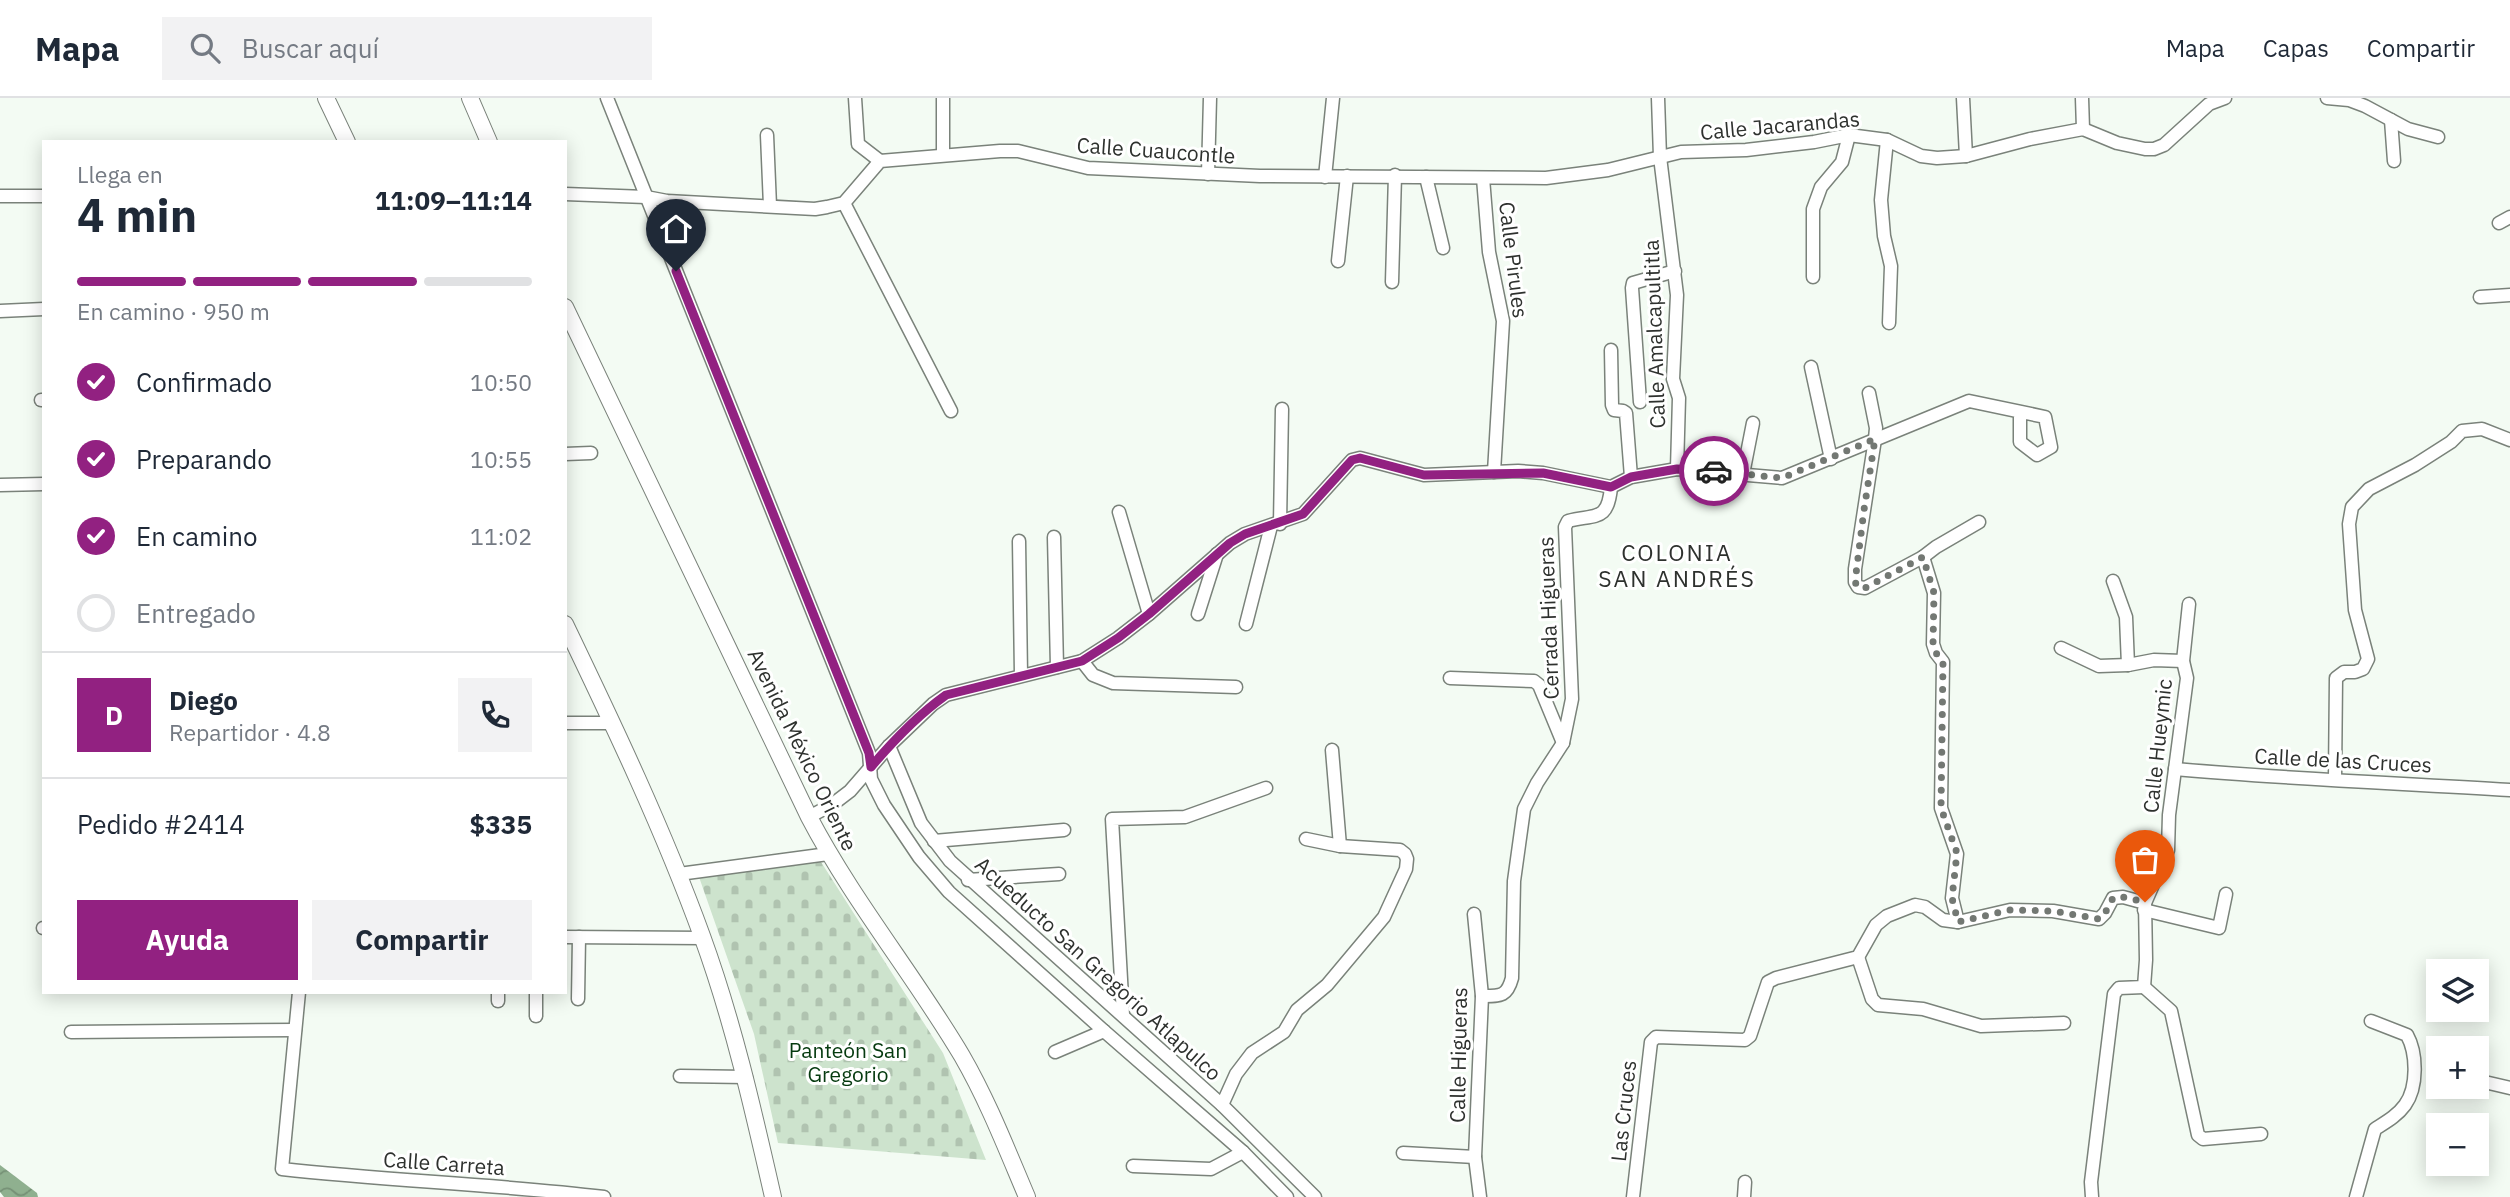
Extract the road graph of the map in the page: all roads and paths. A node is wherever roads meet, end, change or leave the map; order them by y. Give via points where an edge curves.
1 (327, 98) edge
2 (470, 98) edge
3 (607, 98) edge
4 (855, 98) edge
5 (943, 98) edge
6 (1210, 98) edge
7 (1333, 98) edge
8 (1658, 98) edge
9 (1963, 98) edge
10 (2082, 98) edge
11 (2225, 98) edge
12 (2327, 98) edge
13 (2391, 120) junction
14 (2083, 129) junction
15 (767, 135) dead end
16 (1849, 135) junction
17 (2438, 137) dead end
18 (346, 140) edge
19 (488, 140) edge
20 (1887, 140) junction
21 (943, 155) junction
22 (1966, 156) junction
23 (1660, 157) junction
24 (880, 161) junction
25 (1639, 161) joint
26 (2394, 161) dead end
27 (1208, 174) junction
28 (1395, 175) junction
29 (1347, 176) junction
30 (1325, 177) junction
31 (1426, 177) junction
32 (1483, 178) junction
33 (567, 194) edge
34 (0, 196) edge
35 (42, 196) edge
36 (646, 197) junction
37 (844, 203) junction
38 (770, 206) junction
39 (1443, 248) dead end
40 (1338, 261) dead end
41 (1675, 271) junction
42 (1813, 277) dead end
43 (1392, 282) dead end
44 (2510, 295) edge
45 (2480, 297) dead end
46 (42, 309) edge
47 (0, 311) edge
48 (567, 311) edge
49 (1889, 323) dead end
50 (1611, 350) dead end
51 (1811, 367) dead end
52 (1870, 393) dead end
53 (1640, 402) dead end
54 (1282, 408) dead end
55 (951, 411) dead end
56 (2020, 412) dead end
57 (1753, 423) dead end
58 (1875, 439) junction
59 (2510, 440) edge
60 (591, 453) dead end
61 (567, 454) edge
62 (1831, 458) junction
63 (1677, 469) junction
64 (1494, 472) junction
65 (1743, 474) junction
66 (1631, 477) junction
67 (42, 484) edge
68 (0, 485) edge
69 (1611, 487) junction
70 (1119, 512) dead end
71 (1979, 522) dead end
72 (1275, 525) junction
73 (1054, 537) dead end
74 (1019, 541) dead end
75 (1218, 553) junction
76 (1923, 557) junction
77 (2113, 581) dead end
78 (2189, 604) dead end
79 (1149, 614) junction
80 (1198, 614) dead end
81 (1246, 624) dead end
82 (567, 628) edge
83 (2061, 648) dead end
84 (1082, 661) junction
85 (2183, 661) junction
86 (2128, 665) junction
87 (1058, 667) junction
88 (1021, 675) junction
89 (1450, 678) dead end
90 (1236, 687) dead end
91 (567, 723) edge
92 (612, 723) junction
93 (1563, 743) junction
94 (889, 746) junction
95 (1332, 750) dead end
96 (871, 767) junction
97 (2175, 769) junction
98 (2335, 779) junction
99 (1266, 789) dead end
100 (2510, 790) edge
101 (809, 817) junction
102 (1064, 830) dead end
103 (1306, 839) dead end
104 (933, 841) junction
105 (1340, 846) junction
106 (828, 854) junction
107 (679, 874) junction
108 (1059, 874) dead end
109 (968, 880) junction
110 (2225, 894) dead end
111 (2144, 906) junction
112 (1474, 914) dead end
113 (1958, 922) junction
114 (567, 937) edge
115 (579, 937) junction
116 (703, 938) junction
117 (1858, 957) junction
118 (2144, 987) junction
119 (299, 994) edge
120 (536, 994) edge
121 (1482, 996) junction
122 (579, 999) dead end
123 (1123, 1015) junction
124 (536, 1016) dead end
125 (2371, 1021) dead end
126 (2064, 1023) dead end
127 (295, 1030) junction
128 (71, 1031) dead end
129 (1104, 1031) junction
130 (1055, 1052) dead end
131 (680, 1076) dead end
132 (746, 1077) junction
133 (2489, 1083) edge
134 (2510, 1088) edge
135 (1222, 1105) junction
136 (2262, 1134) dead end
137 (1244, 1152) junction
138 (1403, 1153) dead end
139 (1475, 1157) junction
140 (1133, 1166) dead end
141 (1745, 1182) dead end
142 (1304, 1184) junction
143 (491, 1192) edge
144 (604, 1197) edge
145 (773, 1197) edge
146 (1027, 1197) edge
147 (1287, 1197) edge
148 (1296, 1197) edge
149 (1315, 1197) edge
150 (1480, 1197) edge
151 (1633, 1197) edge
152 (1744, 1197) edge
153 (2092, 1197) edge
154 (2356, 1197) edge

1 - 18 main road
2 - 19 main road
3 - 36 street, Acueducto San Gregorio Atlapulco
4 - 24 street via 858,144
5 - 21 street
6 - 27 street
7 - 30 street
8 - 23 street, Calle Amalcapultitla
9 - 22 street
10 - 14 street
11 - 14 street via 2209,104 2164,145 2145,149
12 - 13 street via 2349,100
13 - 17 street
13 - 26 street
14 - 22 street, Calle Jacarandas
15 - 38 street
16 - 20 street, Calle Jacarandas
16 - 23 street, Calle Jacarandas
16 - 42 street via 1842,162 1821,187 1813,209
20 - 22 street, Calle Jacarandas via 1921,156
20 - 49 street via 1881,200 1891,266
21 - 24 street, Calle Cuaucontle
21 - 27 street, Calle Cuaucontle via 1018,151 1088,168
23 - 25 street, Calle Jacarandas
23 - 41 street, Calle Amalcapultitla
24 - 37 street
25 - 32 street, Calle Cuaucontle via 1580,175
27 - 30 street, Calle Cuaucontle
28 - 29 street, Calle Cuaucontle
28 - 31 street, Calle Cuaucontle
28 - 43 street
29 - 30 street, Calle Cuaucontle
29 - 40 street
31 - 32 street, Calle Cuaucontle
31 - 39 street
32 - 64 street, Calle Pirules via 1489,252 1503,321
33 - 36 street
34 - 35 street
36 - 38 street
36 - 96 street, Acueducto San Gregorio Atlapulco
37 - 38 street via 815,209
37 - 55 street
41 - 53 street via 1633,283
41 - 63 street, Calle Amalcapultitla
44 - 45 street
46 - 47 street
48 - 101 main road, Avenida México Oriente
50 - 66 street via 1612,405 1626,413
51 - 62 street
52 - 58 street
54 - 72 street
56 - 58 street via 1969,401
57 - 65 street
58 - 62 street
58 - 76 street via 1855,582 1865,588
59 - 98 street via 2482,429 2462,430 2415,465 2369,489 2352,507 2348,524 2355,610 2368,660 2363,669 2336,678
60 - 61 street
62 - 65 street via 1782,478
63 - 65 street
63 - 66 street
64 - 69 street via 1543,473
64 - 72 street via 1424,475 1360,458 1352,460 1303,514
66 - 69 street
67 - 68 street
69 - 93 street, Cerrada Higueras via 1605,512 1568,521 1565,527 1572,699
70 - 79 street
71 - 76 street
72 - 75 street via 1245,534
72 - 81 street
73 - 87 street
74 - 88 street
75 - 79 street
75 - 80 street
76 - 113 street via 1934,593 1933,644 1943,662 1941,808 1957,853 1952,898
77 - 86 street via 2126,617
78 - 85 street, Calle Hueymic
79 - 84 street
82 - 92 main road
83 - 86 street via 2099,666
84 - 87 street
84 - 90 street via 1093,675 1113,683
85 - 86 street
85 - 97 street, Calle Hueymic via 2187,678
87 - 88 street
88 - 94 street via 946,695
89 - 93 street via 1534,681
91 - 92 street
92 - 107 main road
93 - 121 street, Cerrada Higueras via 1524,808 1514,881 1509,990
94 - 96 street
94 - 104 street, Acueducto San Gregorio Atlapulco via 914,809
95 - 105 street
96 - 101 street via 850,791
96 - 129 street, Acueducto San Gregorio Atlapulco via 871,779 884,805 934,875
97 - 98 street, Calle de las Cruces
97 - 111 street, Calle Hueymic via 2168,849
98 - 100 street, Calle de las Cruces
99 - 123 street via 1185,817 1112,819
101 - 106 main road, Avenida México Oriente
102 - 104 street
103 - 105 street
104 - 109 street, Acueducto San Gregorio Atlapulco
105 - 135 street via 1405,854 1406,869 1391,904 1327,985 1297,1010 1284,1032 1252,1053
106 - 107 street
106 - 146 main road, Avenida México Oriente via 963,1059
107 - 116 main road
108 - 109 street
109 - 123 street, Acueducto San Gregorio Atlapulco
110 - 111 street via 2219,928
111 - 113 street via 2123,897 2113,898 2099,919 2010,910
111 - 118 street, Calle Hueymic
112 - 121 street, Calle Higueras
113 - 117 street via 1943,920 1915,905 1876,925
114 - 115 street
115 - 116 street
115 - 122 street
116 - 132 main road
117 - 126 street via 1878,1005 1923,1009 1981,1026
117 - 151 street, Las Cruces via 1768,982 1745,1040 1662,1036 1651,1042
118 - 136 street via 2171,1011 2198,1135 2203,1139
118 - 153 street via 2119,988 2114,994
119 - 127 street
120 - 124 street
121 - 139 street, Calle Higueras
123 - 135 street, Acueducto San Gregorio Atlapulco
125 - 154 street via 2407,1035 2413,1045 2414,1080 2408,1102 2375,1129
127 - 128 street
127 - 143 street, Calle Carreta via 282,1169
129 - 130 street
129 - 137 street, Acueducto San Gregorio Atlapulco
131 - 132 street
132 - 145 main road
133 - 134 street
135 - 142 street, Acueducto San Gregorio Atlapulco
137 - 140 street via 1210,1169
137 - 147 street, Acueducto San Gregorio Atlapulco
138 - 139 street
139 - 150 street, Calle Higueras
141 - 152 street
142 - 148 street
142 - 149 street, Acueducto San Gregorio Atlapulco
143 - 144 street, Calle Carreta via 537,1189

